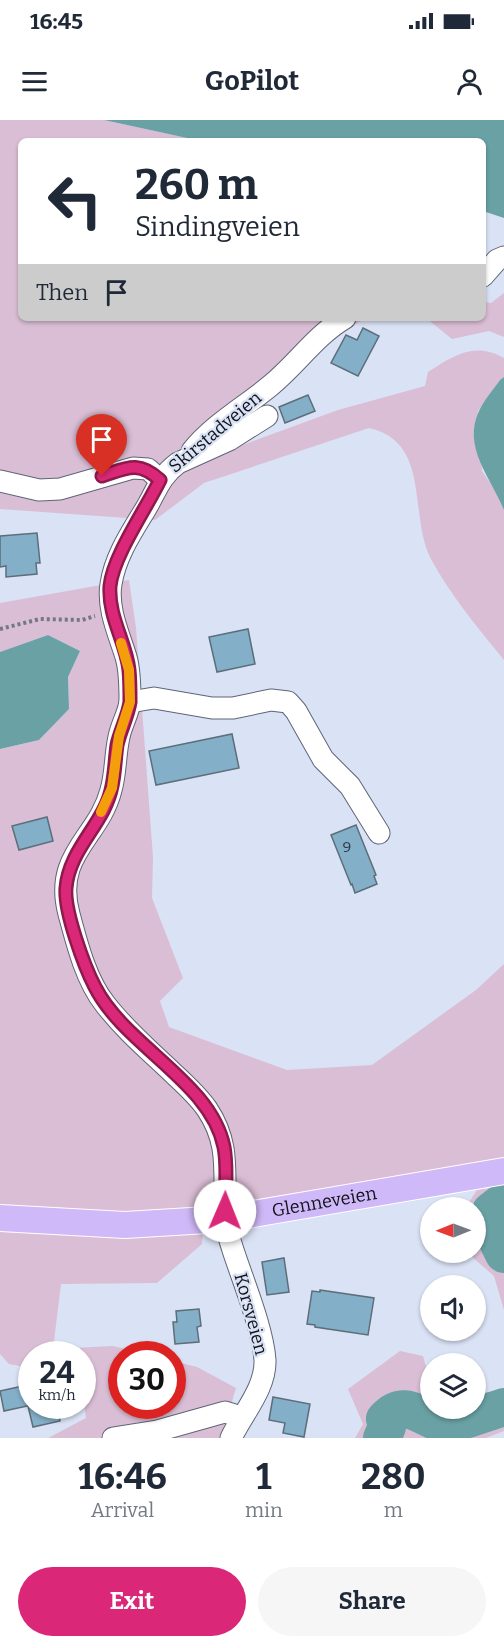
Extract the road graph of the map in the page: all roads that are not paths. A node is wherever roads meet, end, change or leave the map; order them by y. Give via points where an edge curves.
1 (504, 257) edge
2 (486, 273) edge
3 (341, 321) edge
4 (267, 416) dead end
5 (189, 458) junction
6 (160, 480) junction
7 (0, 481) edge
8 (130, 702) junction
9 (379, 833) dead end
10 (504, 1171) edge
11 (0, 1218) edge
12 (224, 1219) junction
13 (241, 1417) junction
14 (113, 1438) edge
15 (231, 1438) edge

1 - 2 street
3 - 5 street, Skirstadveien via 271,386 200,442
4 - 5 street via 229,440
5 - 6 street, Skirstadveien
6 - 7 street via 148,469 133,468 60,489 39,490
6 - 8 street, Skirstadveien via 125,543 110,585 127,659
8 - 9 street via 154,698 212,708 271,700 288,702 323,759 350,786
8 - 12 street, Skirstadveien via 119,736 109,798 69,867 67,904 85,965 104,1003 192,1091 216,1124 224,1149
10 - 12 main road, Glenneveien
11 - 12 main road, Glenneveien via 125,1225
12 - 13 street, Korsveien via 265,1360 258,1392
13 - 14 street via 225,1412 157,1431
13 - 15 street, Korsveien

